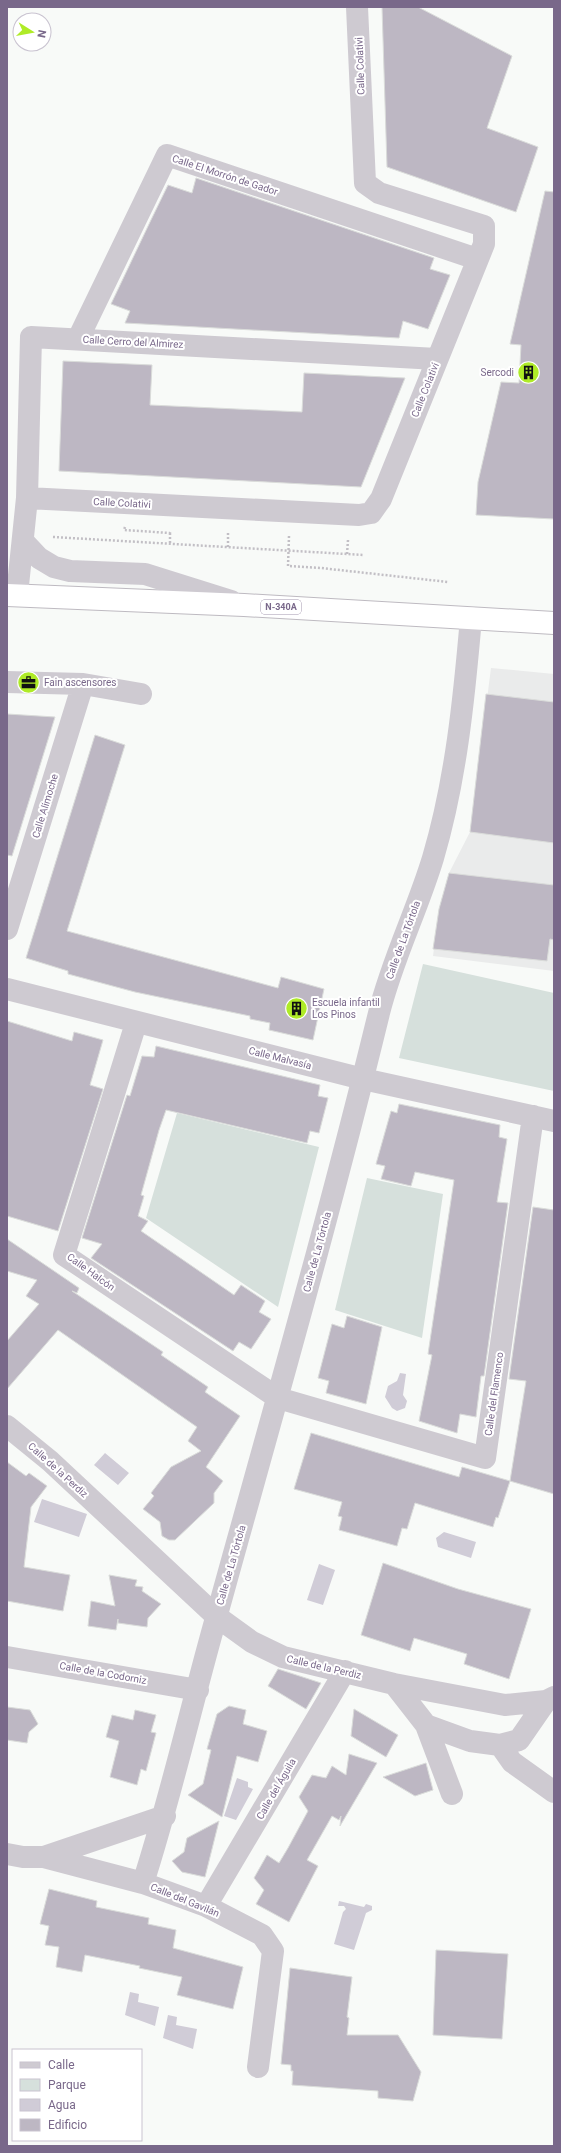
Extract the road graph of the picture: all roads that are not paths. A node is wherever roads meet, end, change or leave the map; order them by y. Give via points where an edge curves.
1 (357, 7) edge
2 (477, 259) junction
3 (78, 340) junction
4 (437, 359) junction
5 (27, 498) junction
6 (23, 541) junction
7 (12, 595) edge
8 (244, 605) junction
9 (471, 618) junction
10 (554, 623) edge
11 (7, 682) edge
12 (83, 684) junction
13 (141, 694) dead end
14 (12, 896) edge
15 (7, 929) edge
16 (7, 989) edge
17 (136, 1023) junction
18 (363, 1079) junction
19 (533, 1116) junction
20 (554, 1121) edge
21 (278, 1398) junction
22 (7, 1426) edge
23 (216, 1616) junction
24 (7, 1657) edge
25 (345, 1671) junction
26 (394, 1684) junction
27 (198, 1690) junction
28 (550, 1699) edge
29 (426, 1725) junction
30 (500, 1745) junction
31 (554, 1792) edge
32 (452, 1794) dead end
33 (165, 1816) junction
34 (7, 1854) edge
35 (44, 1857) junction
36 (143, 1884) junction
37 (206, 1906) junction
38 (258, 2067) dead end

1 - 2 street, Calle Colativi via 365,183 379,193 484,226 484,244
2 - 3 street, Calle El Morrón de Gador via 166,155
2 - 4 street, Calle Colativi
3 - 4 street, Calle Cerro del Almirez
3 - 5 street, Calle Cerro del Almirez via 31,337
4 - 5 street, Calle Colativi via 381,499 371,513 359,515
5 - 6 street, Calle Cerro del Almirez
6 - 7 street, Calle Cerro del Almirez
6 - 8 street via 39,558 54,567 70,571 145,574
7 - 8 highway, N-340A
8 - 9 highway, N-340A
9 - 10 highway, N-340A
9 - 18 street, Calle de La Tórtola via 465,688 453,773 433,858 385,988
11 - 12 street
12 - 13 street
12 - 14 street, Calle Alimoche
14 - 15 street, Calle Alimoche
16 - 17 street, Calle Malvasía
17 - 18 street, Calle Malvasía
17 - 21 street, Calle Halcón via 64,1255
18 - 19 street, Calle Malvasía
18 - 21 street, Calle de La Tórtola
19 - 20 street, Calle Malvasía
19 - 21 street, Calle del Flamenco via 485,1458
21 - 23 street, Calle de La Tórtola
22 - 23 street, Calle de la Perdiz via 50,1461
23 - 25 street, Calle de la Perdiz via 252,1642 282,1657
23 - 27 street, Calle de La Tórtola
24 - 27 street, Calle de la Codorniz
25 - 26 street, Calle de la Perdiz
25 - 37 street, Calle del Águila
26 - 28 street, Calle de la Perdiz via 505,1705
26 - 29 street
27 - 33 street, Calle de La Tórtola
28 - 30 street via 519,1740
29 - 30 street via 470,1741
29 - 32 street
30 - 31 street via 512,1762
33 - 35 street, Calle del Gavilán
33 - 36 street, Calle de La Tórtola
34 - 35 street, Calle del Gavilán
35 - 36 street, Calle del Gavilán
36 - 37 street, Calle del Gavilán
37 - 38 street, Calle del Gavilán via 262,1935 273,1951

